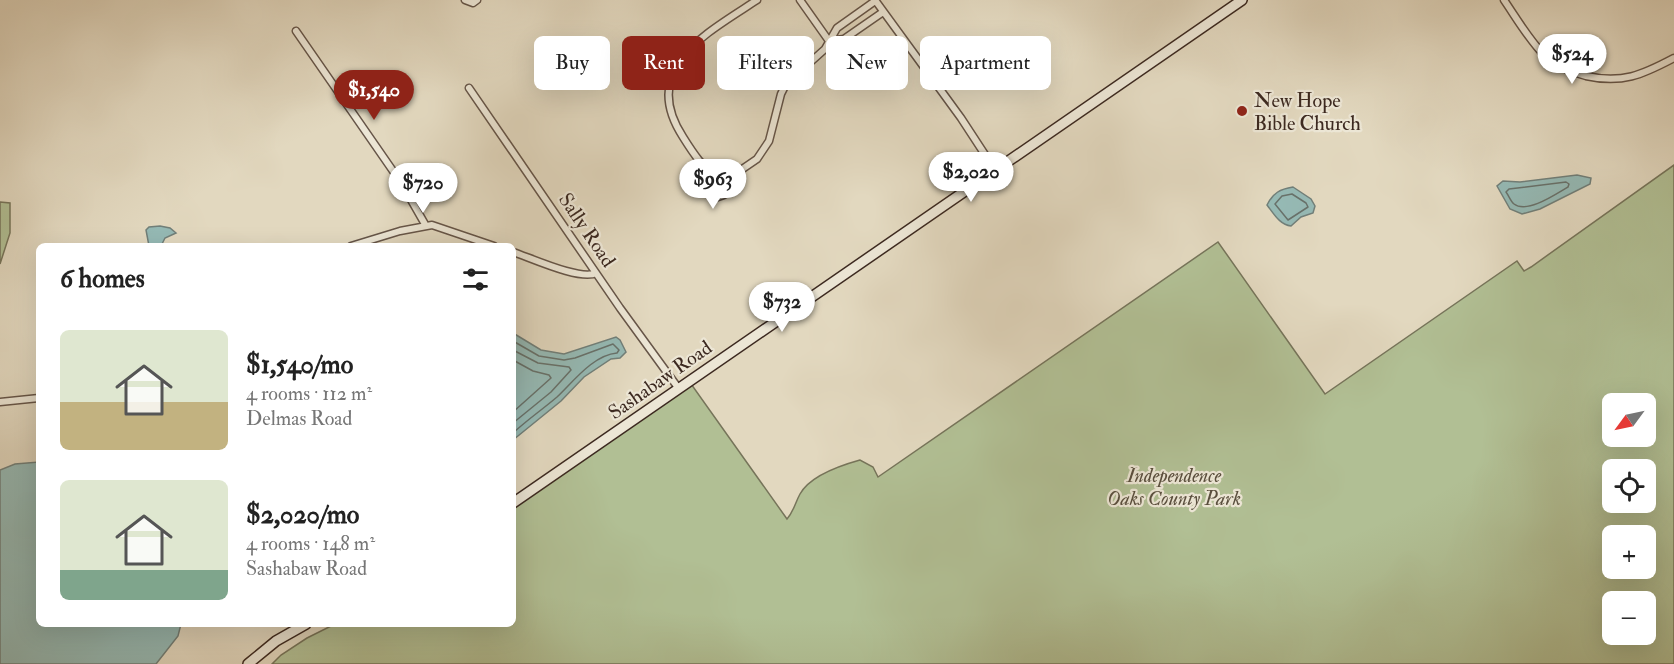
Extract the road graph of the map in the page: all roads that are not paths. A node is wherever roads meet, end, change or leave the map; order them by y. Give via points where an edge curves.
1 (465, 0) edge
2 (477, 0) edge
3 (757, 0) edge
4 (800, 0) edge
5 (875, 0) edge
6 (1242, 0) edge
7 (1504, 0) edge
8 (883, 12) junction
9 (296, 31) dead end
10 (832, 36) edge
11 (848, 36) edge
12 (826, 38) edge
13 (826, 47) edge
14 (1674, 58) edge
15 (469, 88) dead end
16 (995, 170) junction
17 (709, 171) junction
18 (728, 176) junction
19 (426, 225) junction
20 (360, 243) edge
21 (485, 243) edge
22 (516, 253) edge
23 (596, 273) junction
24 (679, 389) junction
25 (36, 398) edge
26 (0, 402) edge
27 (516, 501) edge
28 (301, 627) edge
29 (248, 664) edge

1 - 2 street
3 - 17 street via 686,51 670,77 672,117
4 - 12 street
5 - 8 street
5 - 10 street via 837,28
6 - 16 main road, Sashabaw Road
7 - 14 street via 1539,49 1567,71 1616,80 1644,73
8 - 11 street
8 - 16 street
9 - 19 street
13 - 18 street via 786,84 763,152 745,168
15 - 23 street, Sally Road
16 - 24 main road, Sashabaw Road
17 - 18 street via 720,178
17 - 18 street via 708,190 715,198 724,195
19 - 20 street
19 - 21 street
22 - 23 street via 577,274
23 - 24 street, Sally Road
24 - 27 main road, Sashabaw Road
25 - 26 street
28 - 29 main road

